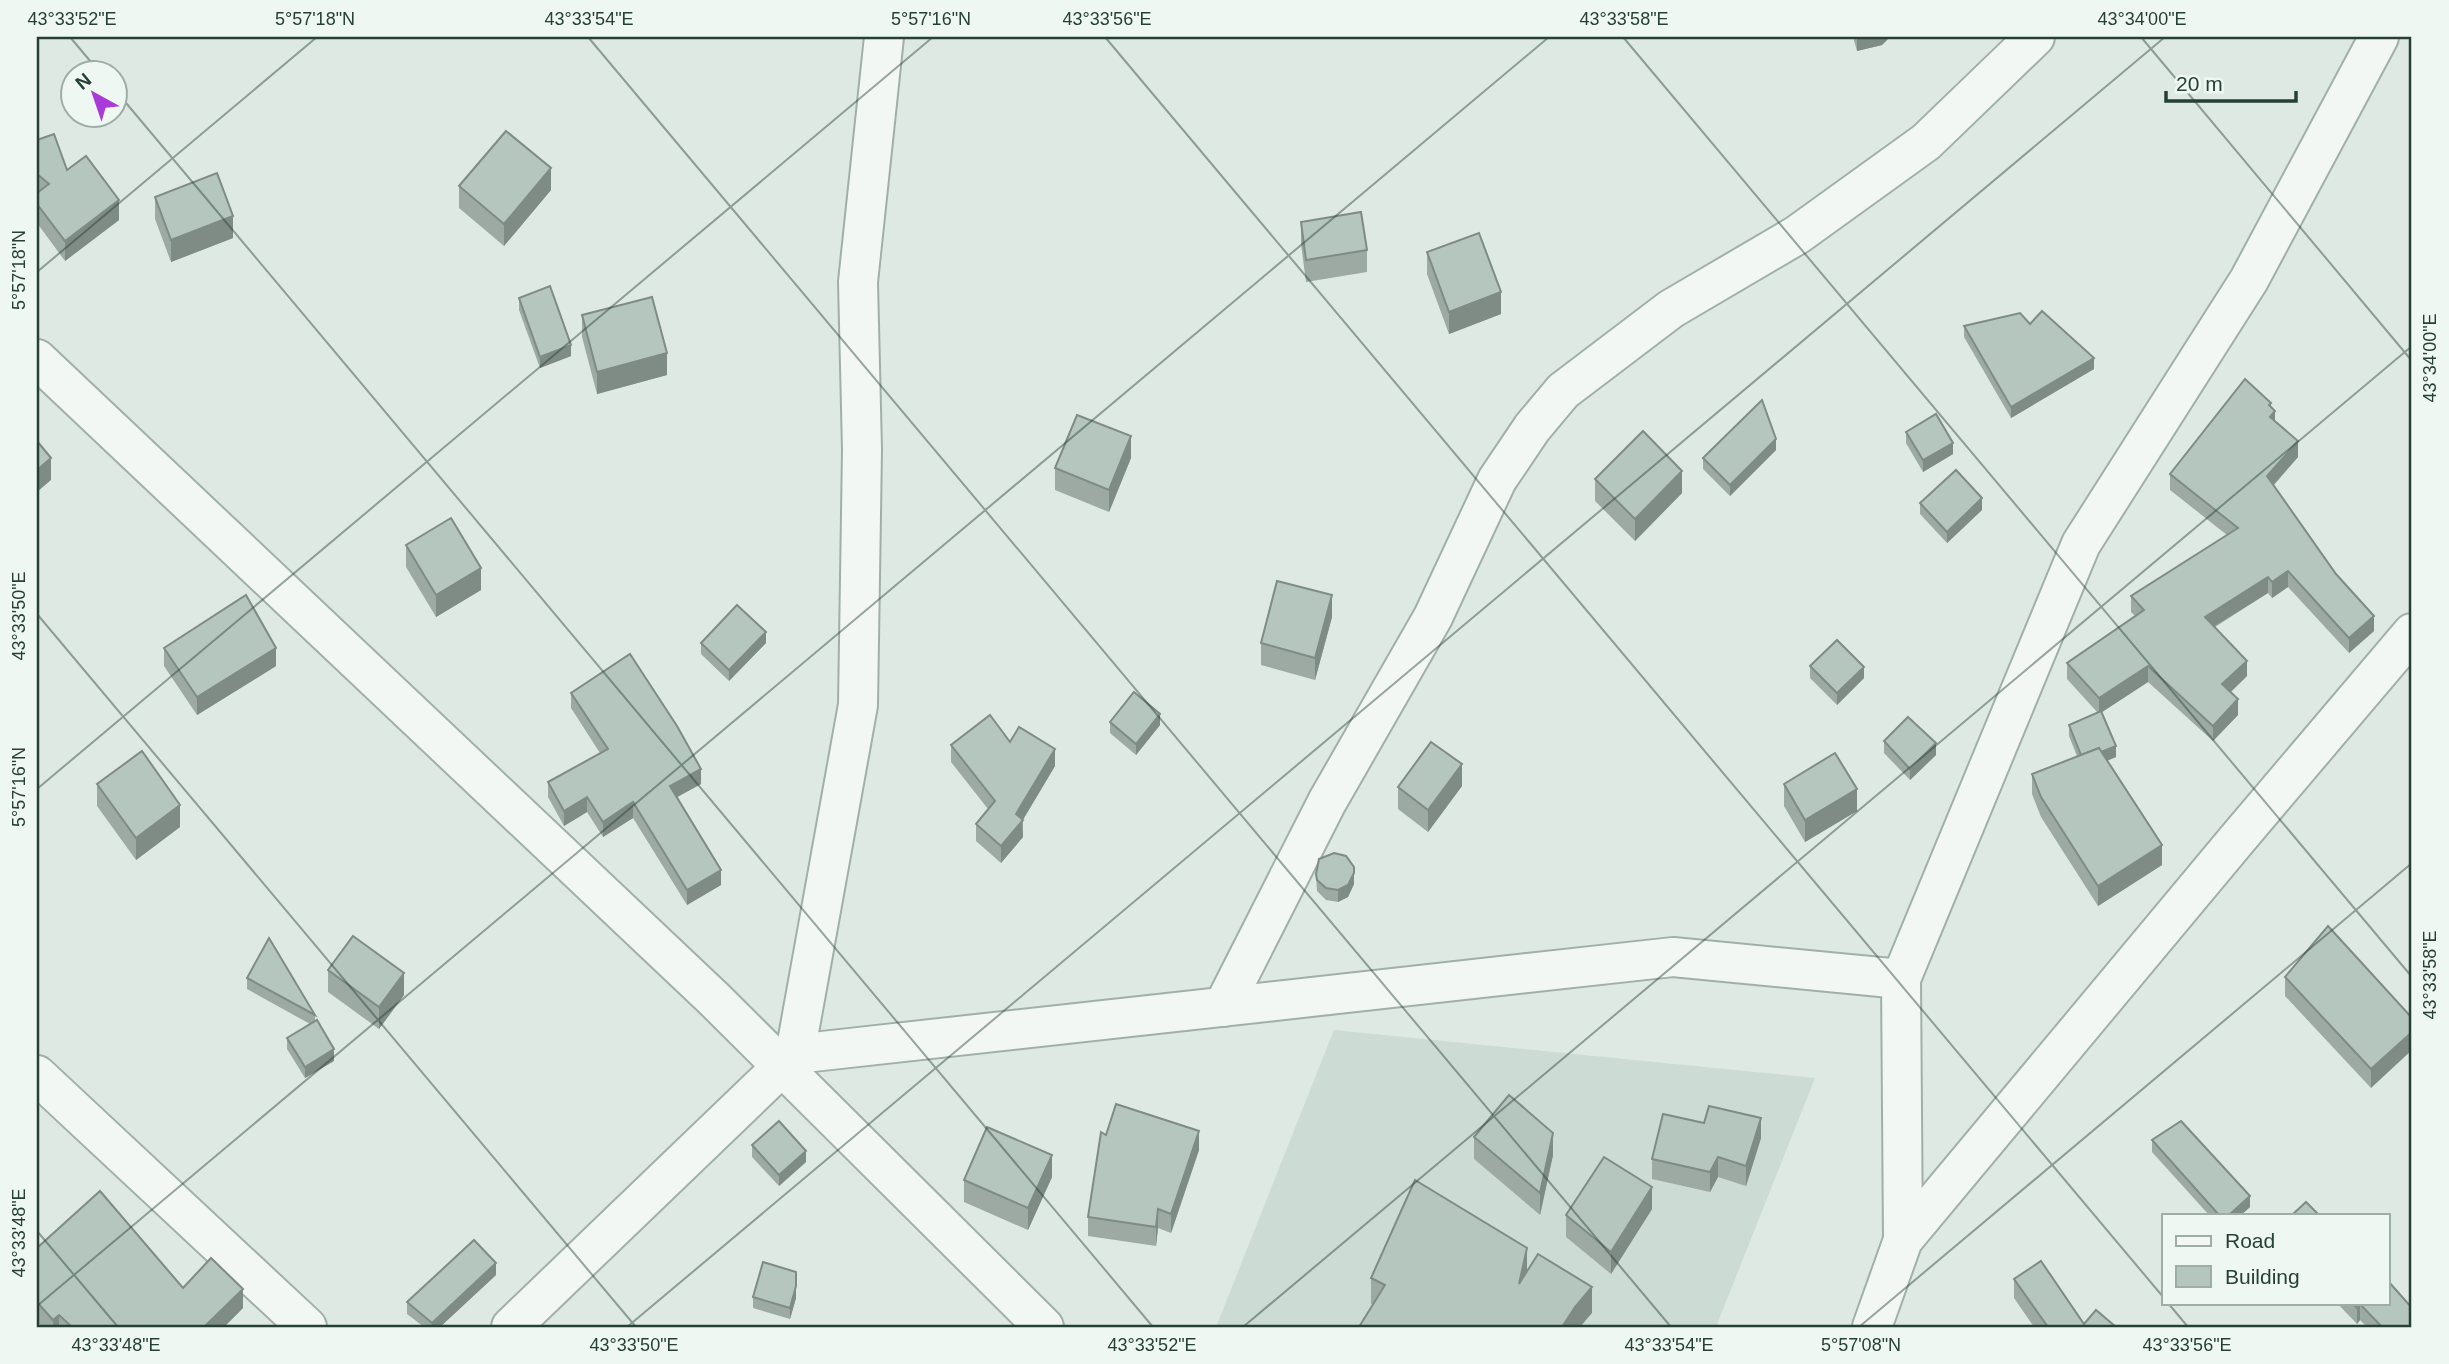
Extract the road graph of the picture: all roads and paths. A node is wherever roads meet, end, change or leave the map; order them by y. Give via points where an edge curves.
1 (884, 37) edge
2 (911, 37) edge
3 (2035, 37) edge
4 (2379, 37) edge
5 (870, 150) junction
6 (37, 359) edge
7 (2412, 633) edge
8 (1900, 979) junction
9 (1223, 1007) junction
10 (788, 1060) junction
11 (37, 1075) edge
12 (1903, 1240) junction
13 (307, 1327) edge
14 (511, 1327) edge
15 (1044, 1327) edge
16 (1872, 1327) edge

1 - 5 street
2 - 5 street
3 - 9 street via 1926,142 1797,235 1671,309 1555,400 1497,480 1433,617 1327,802
4 - 8 street via 2249,280 2081,544
5 - 10 street via 858,282 862,450 858,705
6 - 10 street via 713,998
7 - 12 street
8 - 9 street via 1673,957
8 - 12 street
9 - 10 street
10 - 14 street
10 - 15 street
11 - 13 street
12 - 16 street

